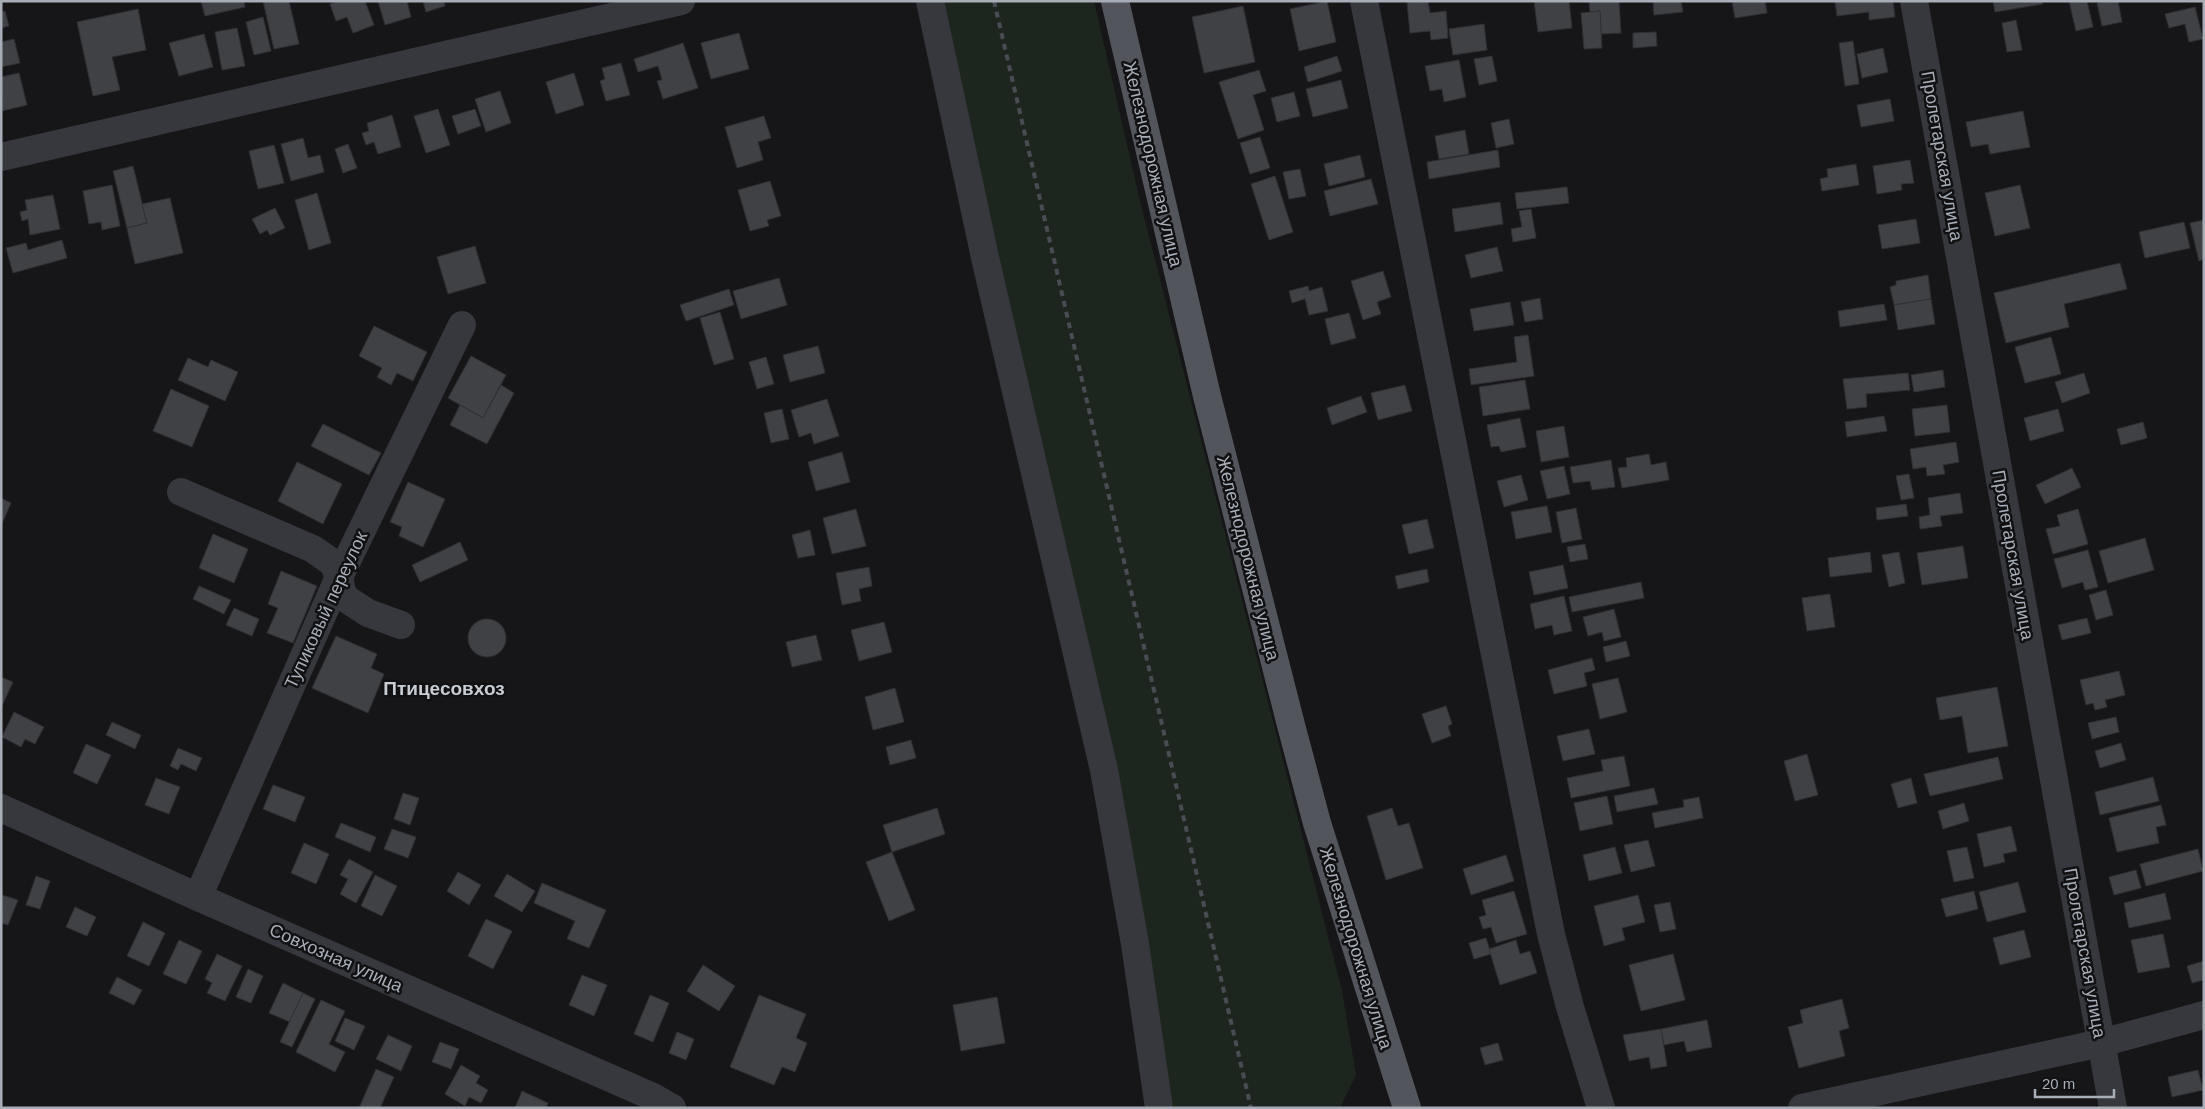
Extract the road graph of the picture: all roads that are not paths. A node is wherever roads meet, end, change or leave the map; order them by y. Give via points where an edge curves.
1 (681, 1) edge
2 (930, 1) edge
3 (1115, 1) edge
4 (1364, 1) edge
5 (1914, 1) edge
6 (1, 157) edge
7 (462, 325) dead end
8 (181, 492) dead end
9 (339, 577) junction
10 (401, 625) dead end
11 (1, 808) edge
12 (198, 897) junction
13 (2204, 1015) edge
14 (2101, 1042) junction
15 (672, 1108) edge
16 (1159, 1108) edge
17 (1407, 1108) edge
18 (1601, 1108) edge
19 (1802, 1108) edge
20 (2113, 1108) edge

1 - 6 street
2 - 16 street via 986,262 1104,770 1135,944
3 - 17 main road, Железнодорожная улица via 1209,405 1291,725 1317,823
4 - 18 street via 1551,934
5 - 14 street, Пролетарская улица
7 - 9 street, Тупиковый переулок
8 - 9 street via 313,548 332,562
9 - 10 street via 345,598 368,613
9 - 12 street, Тупиковый переулок
11 - 12 street, Совхозная улица
12 - 15 street, Совхозная улица
13 - 14 street
14 - 19 street
14 - 20 street, Пролетарская улица

